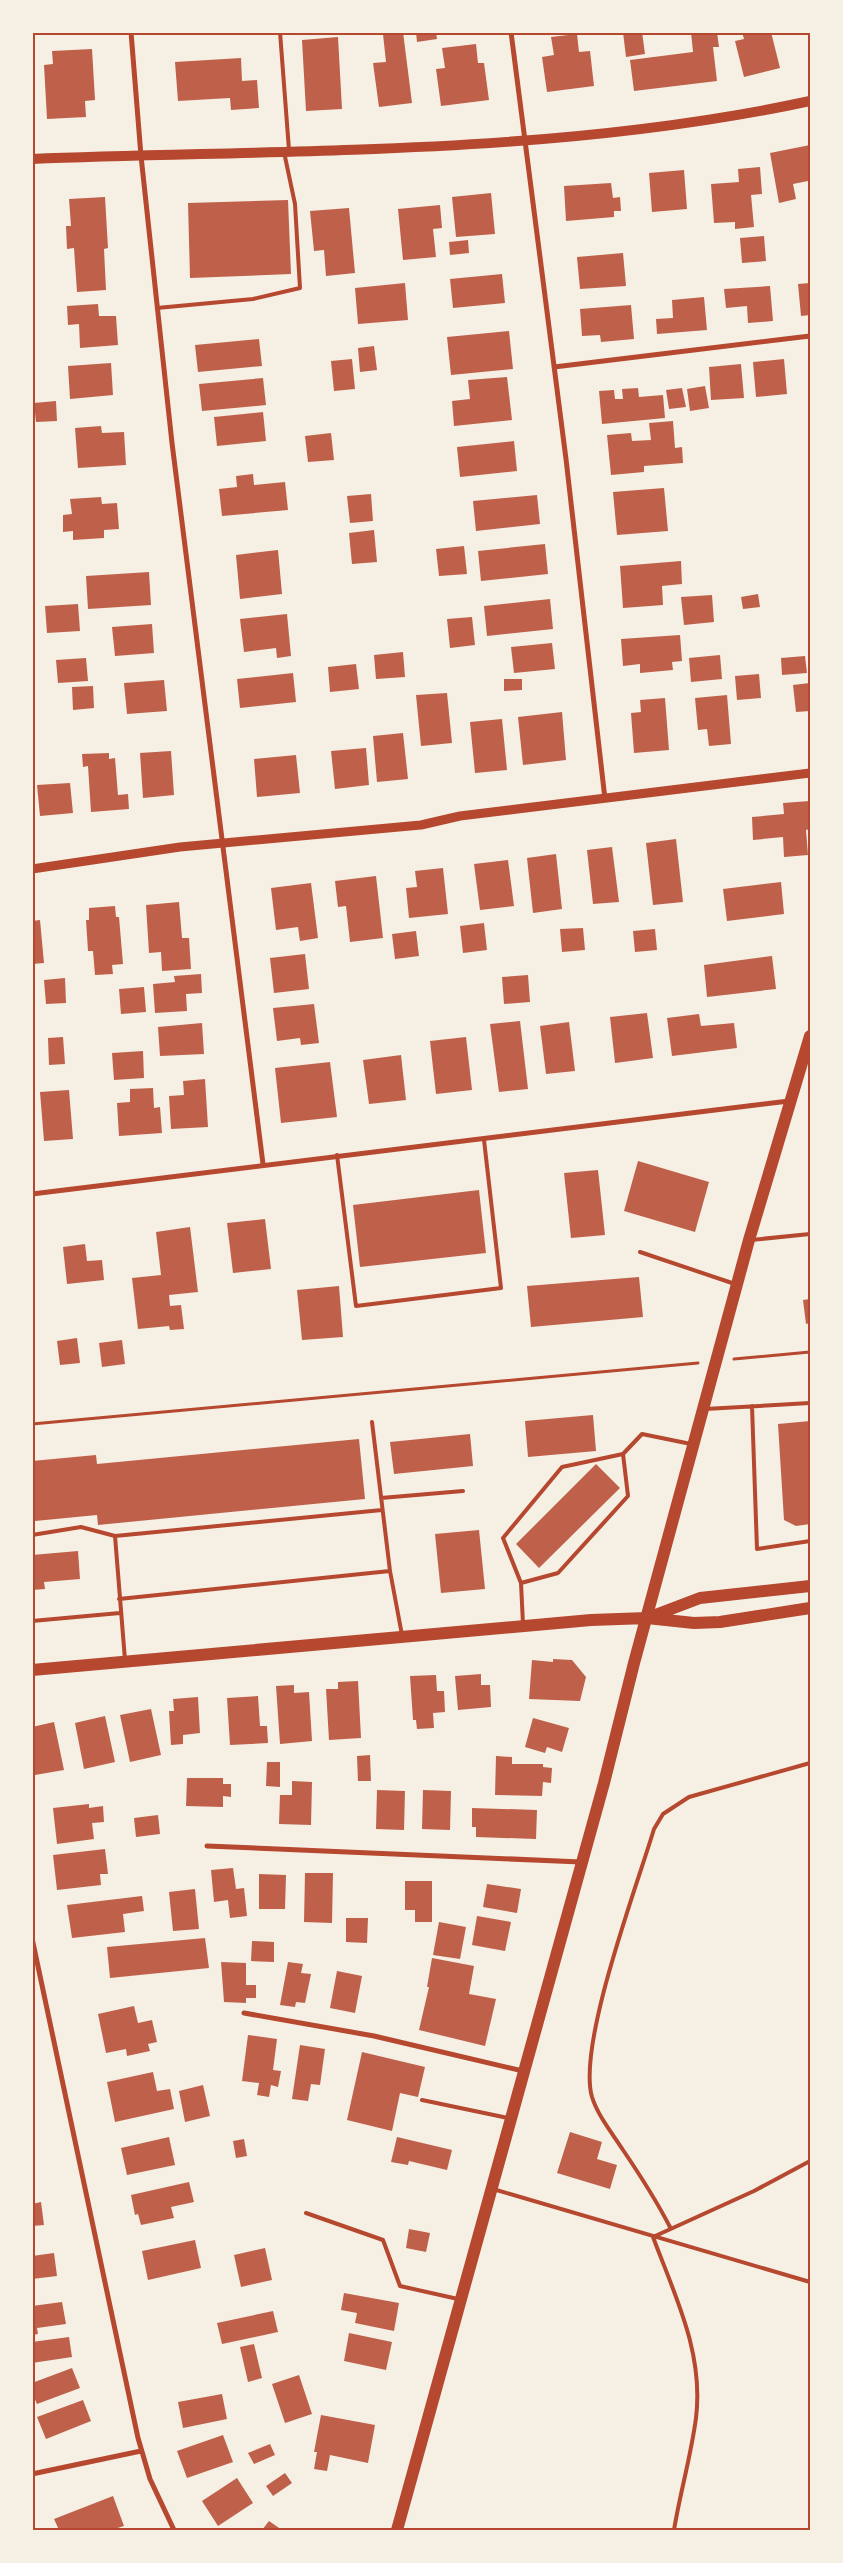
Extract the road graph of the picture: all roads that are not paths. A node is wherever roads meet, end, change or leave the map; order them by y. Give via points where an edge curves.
1 (131, 32) edge
2 (280, 32) edge
3 (511, 32) edge
4 (810, 101) edge
5 (524, 142) junction
6 (287, 152) junction
7 (140, 156) junction
8 (32, 160) edge
9 (157, 308) junction
10 (810, 336) edge
11 (554, 367) junction
12 (810, 773) edge
13 (605, 799) junction
14 (223, 843) junction
15 (32, 869) edge
16 (810, 1036) edge
17 (792, 1101) junction
18 (484, 1140) junction
19 (337, 1154) junction
20 (263, 1164) junction
21 (32, 1194) edge
22 (810, 1234) edge
23 (749, 1240) junction
24 (640, 1252) dead end
25 (737, 1284) junction
26 (810, 1403) edge
27 (752, 1406) junction
28 (703, 1409) junction
29 (372, 1422) dead end
30 (694, 1444) junction
31 (623, 1454) junction
32 (463, 1491) dead end
33 (381, 1498) junction
34 (382, 1510) junction
35 (32, 1535) edge
36 (114, 1536) junction
37 (810, 1541) edge
38 (390, 1571) junction
39 (521, 1583) junction
40 (810, 1586) edge
41 (119, 1599) junction
42 (810, 1608) edge
43 (120, 1613) junction
44 (647, 1618) junction
45 (32, 1621) edge
46 (523, 1626) junction
47 (402, 1637) junction
48 (125, 1661) junction
49 (32, 1670) edge
50 (810, 1763) edge
51 (207, 1846) dead end
52 (581, 1862) junction
53 (32, 1938) edge
54 (244, 2013) dead end
55 (524, 2071) junction
56 (422, 2100) dead end
57 (510, 2119) junction
58 (810, 2161) edge
59 (491, 2189) junction
60 (306, 2212) dead end
61 (670, 2227) junction
62 (653, 2237) junction
63 (810, 2282) edge
64 (460, 2300) junction
65 (141, 2451) junction
66 (32, 2474) edge
67 (174, 2530) edge
68 (397, 2530) edge
69 (674, 2530) edge

1 - 7 street
2 - 6 lane
3 - 5 street
4 - 5 main road via 743,114
5 - 6 main road
5 - 11 street
6 - 7 main road
6 - 9 lane via 295,204 300,288 253,298
7 - 8 main road
7 - 9 street
9 - 14 street
10 - 11 street
11 - 13 street
12 - 13 street
13 - 14 street via 460,816 420,825
14 - 15 street
14 - 20 street
16 - 17 main road
17 - 18 street
17 - 23 main road
18 - 19 street
18 - 19 lane via 501,1288 356,1306
19 - 20 street
20 - 21 street
22 - 23 lane
23 - 25 main road
24 - 25 lane
25 - 28 main road
26 - 27 lane
27 - 28 lane
27 - 37 lane via 757,1549
28 - 30 main road
29 - 33 lane
30 - 31 lane via 642,1434
30 - 44 main road
31 - 39 lane via 628,1496 558,1573
31 - 39 lane via 562,1467 503,1538
32 - 33 lane
33 - 34 lane
34 - 36 lane
34 - 38 lane
35 - 36 lane via 81,1527
36 - 41 lane
38 - 41 lane
38 - 47 lane
39 - 46 lane
40 - 44 main road via 700,1598
41 - 43 lane
42 - 44 main road via 720,1622
43 - 45 lane
43 - 48 lane
44 - 46 main road
44 - 52 main road
46 - 47 main road
47 - 48 main road
48 - 49 main road
50 - 61 lane via 689,1797 664,1814 654,1828 609,1973 589,2079 593,2098
51 - 52 street
52 - 55 main road
53 - 65 street
54 - 55 street via 374,2036
55 - 57 main road
56 - 57 lane
57 - 59 main road
58 - 61 lane via 754,2191
59 - 62 lane
59 - 64 main road
60 - 64 lane via 383,2240 400,2286
61 - 62 lane
62 - 63 lane
62 - 69 lane via 685,2317 696,2381 696,2417
64 - 68 main road
65 - 66 street
65 - 67 street

